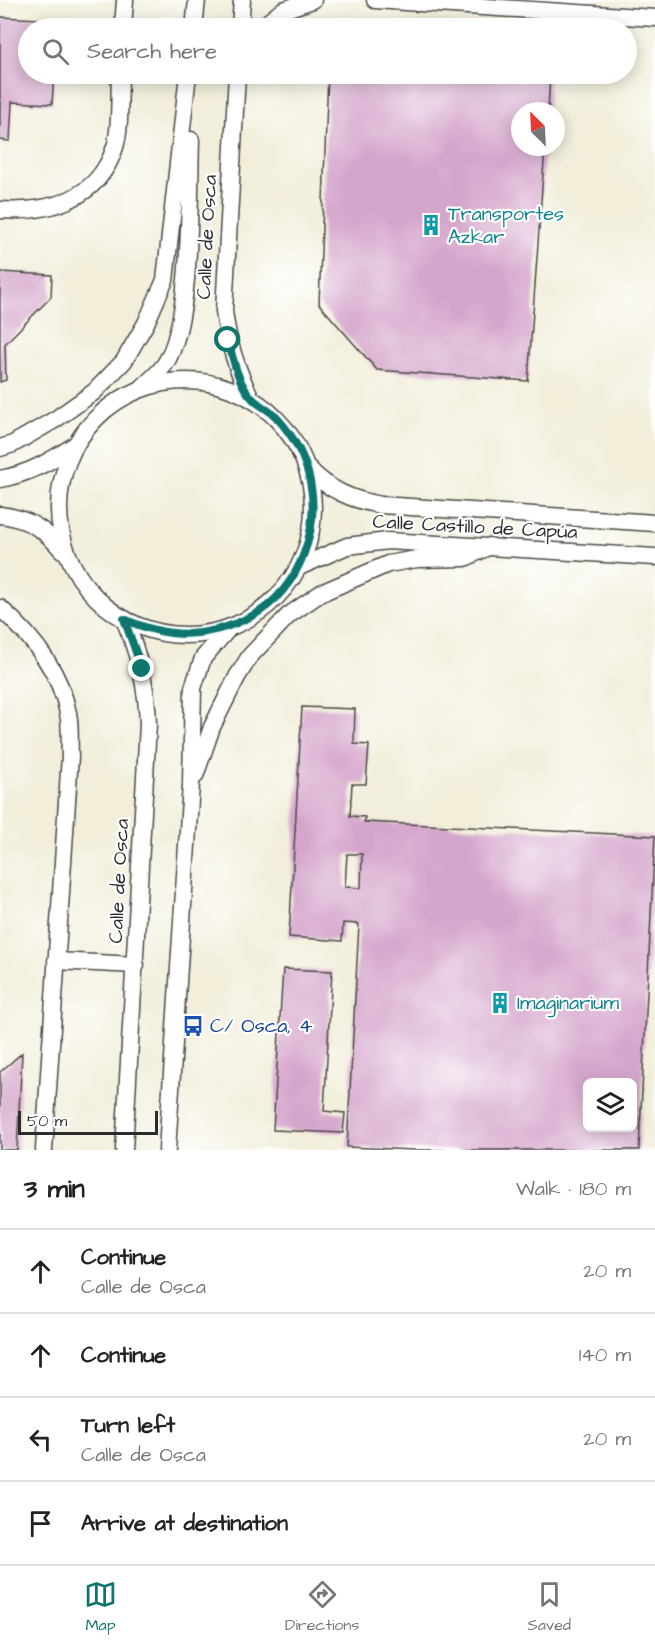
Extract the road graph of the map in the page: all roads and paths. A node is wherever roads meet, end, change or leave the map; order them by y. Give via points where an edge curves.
1 (125, 0) edge
2 (197, 0) edge
3 (242, 0) edge
4 (312, 0) edge
5 (375, 0) edge
6 (124, 18) edge
7 (196, 18) edge
8 (241, 18) edge
9 (273, 18) edge
10 (655, 18) edge
11 (119, 84) edge
12 (187, 84) edge
13 (194, 84) edge
14 (236, 84) edge
15 (0, 210) edge
16 (141, 388) junction
17 (251, 398) junction
18 (75, 445) junction
19 (0, 447) edge
20 (308, 468) junction
21 (0, 479) edge
22 (0, 515) edge
23 (655, 523) edge
24 (490, 546) junction
25 (655, 557) edge
26 (68, 558) junction
27 (299, 567) junction
28 (0, 608) edge
29 (124, 619) junction
30 (229, 628) junction
31 (191, 784) junction
32 (56, 961) junction
33 (136, 965) junction
34 (44, 1150) edge
35 (124, 1150) edge
36 (167, 1150) edge

1 - 6 street
2 - 7 street
3 - 8 street
4 - 9 street via 283,10
5 - 10 street
11 - 15 street via 116,147 99,178 71,201 30,212
12 - 19 street via 165,280 146,323 124,361 94,392 56,419 13,444
13 - 16 street, Calle de Osca via 183,308 177,340 165,365
14 - 17 street, Calle de Osca via 224,311 231,351
16 - 17 street via 197,381 225,386
16 - 18 street via 92,421
17 - 20 street via 276,416 295,440
18 - 21 street via 38,468
18 - 26 street via 63,472 59,501 60,530
20 - 23 street, Calle Castillo de Capúa via 330,488 381,505
20 - 27 street via 314,502 311,536
22 - 26 street via 33,523 49,534
24 - 25 street, Calle Castillo de Capúa
24 - 27 street, Calle Castillo de Capúa via 366,542 325,554
24 - 31 street via 465,558 388,564 321,593 289,615 250,656 237,677 216,717
26 - 29 street via 101,603
27 - 30 street via 281,593 265,607
28 - 32 street via 35,641 54,674 68,714 70,756
29 - 30 street via 164,633 208,633
29 - 33 street, Calle de Osca via 148,697
30 - 31 street via 203,658 195,678
31 - 36 street
32 - 33 street
32 - 34 street
33 - 35 street, Calle de Osca

